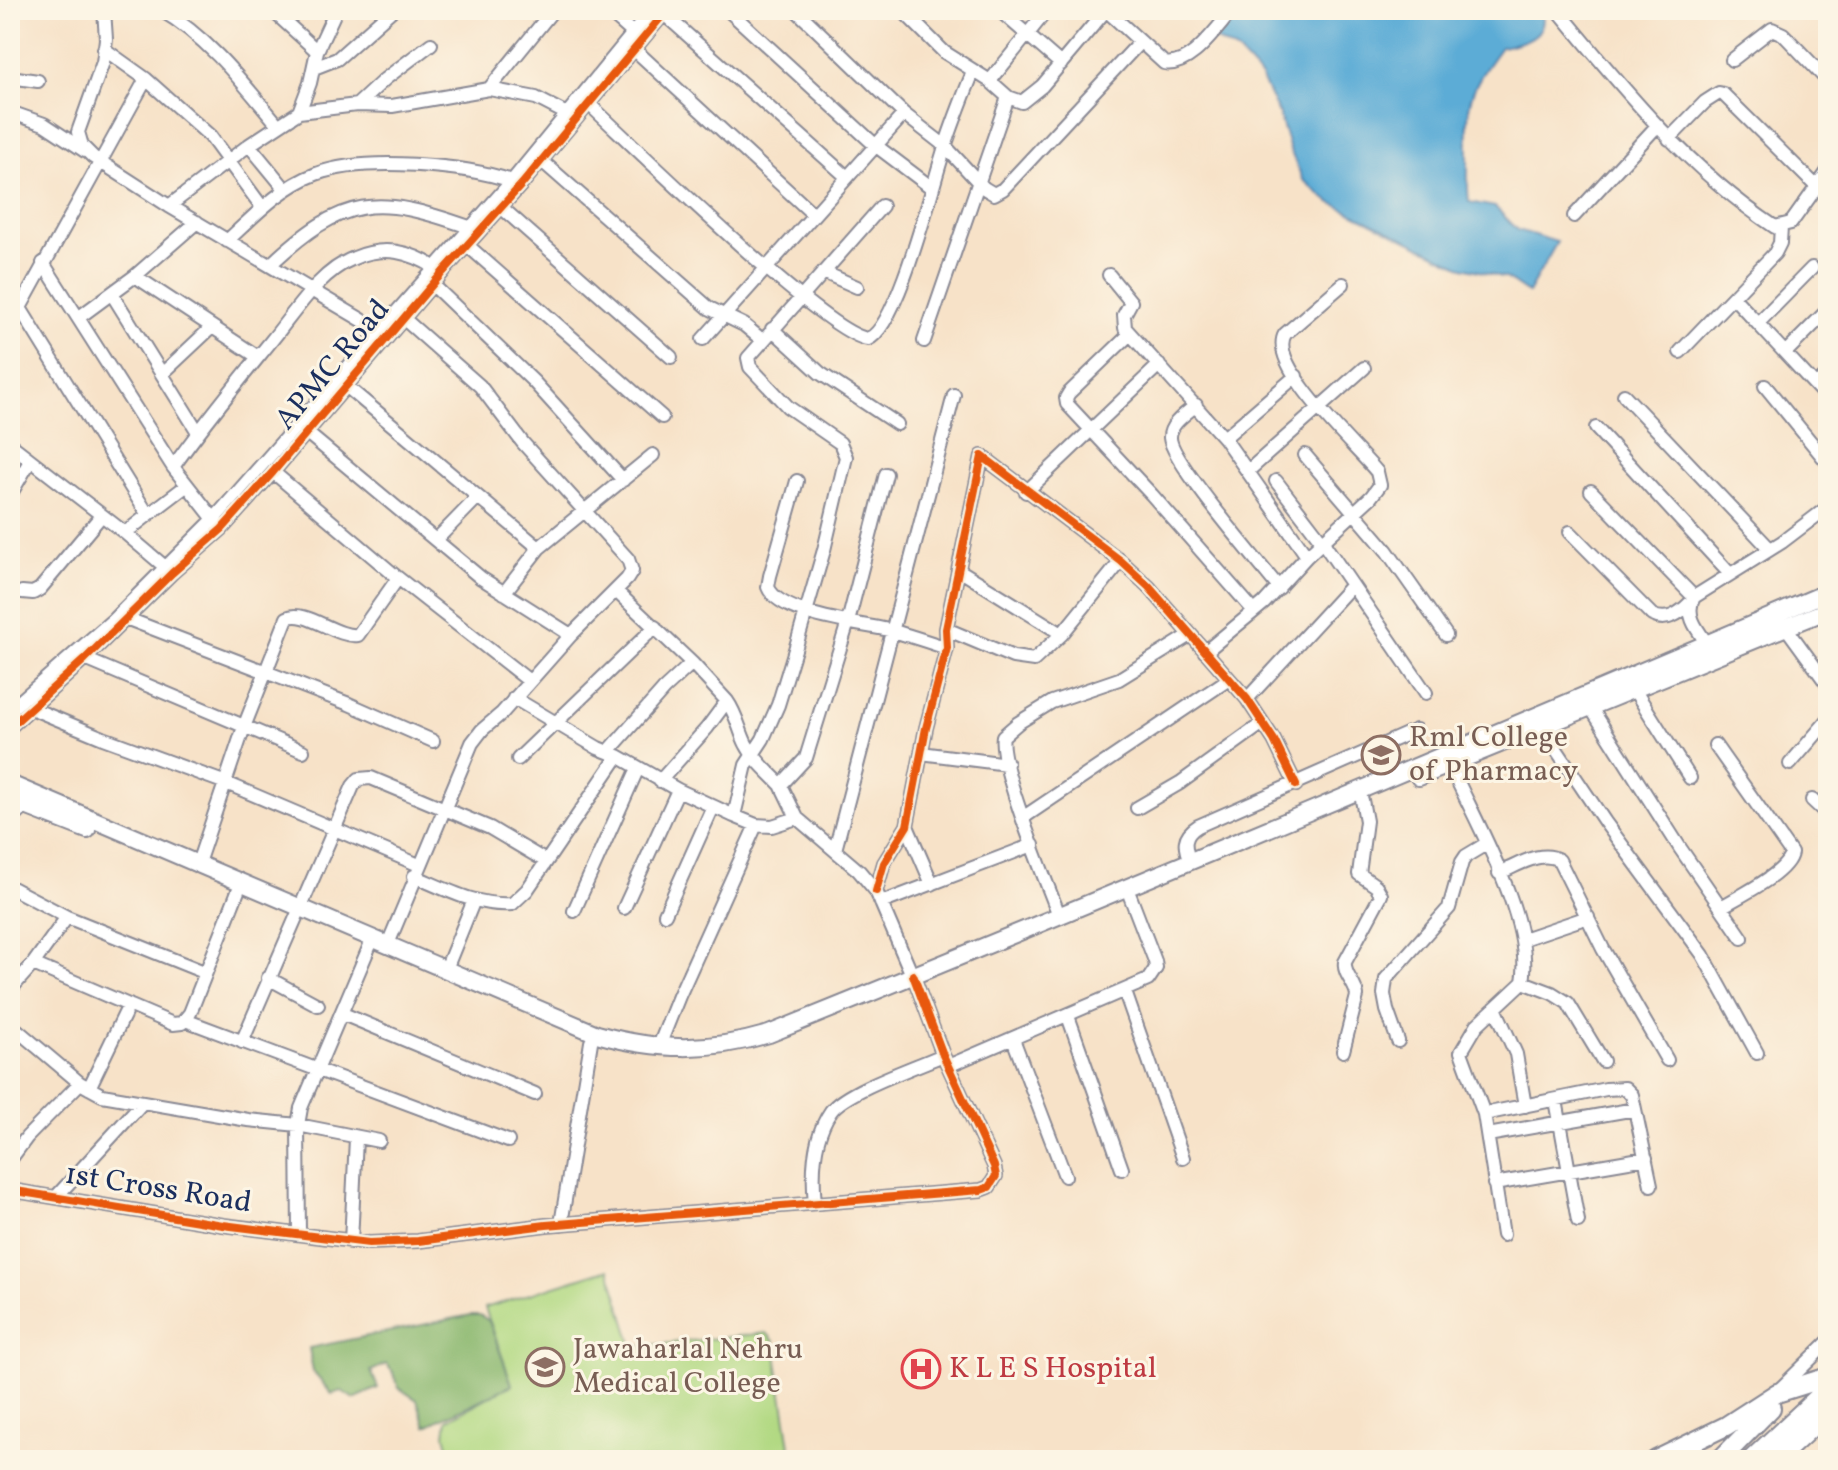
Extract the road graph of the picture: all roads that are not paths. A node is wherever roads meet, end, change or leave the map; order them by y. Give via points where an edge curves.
1 (104, 10) edge
2 (161, 10) edge
3 (272, 10) edge
4 (336, 10) edge
5 (392, 10) edge
6 (553, 10) edge
7 (607, 10) edge
8 (728, 10) edge
9 (796, 10) edge
10 (902, 10) edge
11 (999, 10) edge
12 (1047, 10) edge
13 (1106, 10) edge
14 (1233, 10) edge
15 (1558, 10) edge
16 (661, 11) edge
17 (634, 34) junction
18 (1026, 35) junction
19 (1140, 42) junction
20 (431, 44) dead end
21 (104, 49) junction
22 (635, 50) junction
23 (317, 51) junction
24 (1732, 60) dead end
25 (1061, 64) junction
26 (314, 68) junction
27 (973, 72) junction
28 (10, 77) edge
29 (146, 79) junction
30 (38, 81) dead end
31 (990, 81) junction
32 (1828, 81) edge
33 (489, 89) junction
34 (1008, 97) junction
35 (357, 105) junction
36 (590, 105) junction
37 (10, 112) edge
38 (299, 112) junction
39 (567, 114) junction
40 (904, 114) junction
41 (278, 125) junction
42 (1656, 127) junction
43 (1669, 139) junction
44 (249, 145) junction
45 (875, 145) junction
46 (945, 146) junction
47 (87, 152) junction
48 (230, 161) junction
49 (542, 161) junction
50 (102, 162) junction
51 (1828, 171) edge
52 (847, 177) junction
53 (512, 181) junction
54 (979, 183) junction
55 (1817, 187) junction
56 (932, 188) junction
57 (286, 190) junction
58 (169, 206) junction
59 (882, 206) dead end
60 (262, 207) junction
61 (501, 207) junction
62 (813, 214) junction
63 (1574, 216) dead end
64 (197, 222) junction
65 (469, 227) junction
66 (1781, 227) junction
67 (227, 241) junction
68 (467, 245) junction
69 (43, 263) junction
70 (270, 265) junction
71 (767, 267) junction
72 (436, 268) junction
73 (1812, 268) dead end
74 (823, 272) junction
75 (1109, 275) dead end
76 (135, 276) junction
77 (432, 284) junction
78 (1343, 284) dead end
79 (857, 287) dead end
80 (313, 290) junction
81 (112, 294) junction
82 (801, 297) junction
83 (1733, 297) junction
84 (20, 308) junction
85 (1828, 310) edge
86 (722, 314) junction
87 (78, 318) junction
88 (403, 318) junction
89 (1759, 322) junction
90 (10, 326) edge
91 (212, 327) junction
92 (772, 329) junction
93 (384, 333) junction
94 (1130, 334) junction
95 (703, 339) dead end
96 (762, 340) junction
97 (924, 341) dead end
98 (1680, 352) dead end
99 (1786, 352) junction
100 (258, 357) junction
101 (671, 357) dead end
102 (1159, 365) junction
103 (1364, 368) dead end
104 (162, 374) junction
105 (1828, 374) edge
106 (1296, 376) junction
107 (346, 386) junction
108 (1765, 386) dead end
109 (1816, 386) junction
110 (954, 395) dead end
111 (1624, 395) dead end
112 (1828, 399) edge
113 (1196, 405) junction
114 (1319, 408) junction
115 (662, 417) dead end
116 (897, 424) dead end
117 (1596, 428) dead end
118 (1091, 430) junction
119 (198, 432) junction
120 (307, 433) junction
121 (1224, 438) junction
122 (10, 444) edge
123 (653, 455) dead end
124 (1305, 455) dead end
125 (30, 461) junction
126 (1828, 463) edge
127 (173, 467) junction
128 (1248, 471) junction
129 (273, 472) junction
130 (886, 474) dead end
131 (623, 480) junction
132 (797, 481) dead end
133 (1276, 481) dead end
134 (186, 486) junction
135 (1591, 491) dead end
136 (1026, 492) junction
137 (10, 495) edge
138 (477, 498) junction
139 (1828, 507) edge
140 (583, 511) junction
141 (1355, 511) junction
142 (148, 515) junction
143 (101, 516) junction
144 (218, 524) junction
145 (1570, 532) dead end
146 (125, 533) junction
147 (437, 539) junction
148 (1322, 541) junction
149 (539, 548) junction
150 (1770, 549) junction
151 (1307, 556) junction
152 (1121, 561) junction
153 (169, 570) junction
154 (959, 570) junction
155 (1730, 574) junction
156 (398, 578) junction
157 (1352, 585) junction
158 (1279, 588) junction
159 (616, 591) junction
160 (22, 592) dead end
161 (1828, 592) edge
162 (504, 593) junction
163 (1692, 600) junction
164 (1828, 610) edge
165 (805, 611) junction
166 (1254, 611) junction
167 (128, 619) junction
168 (848, 622) junction
169 (1785, 626) junction
170 (655, 627) junction
171 (946, 629) junction
172 (893, 631) junction
173 (1062, 634) junction
174 (571, 635) junction
175 (1190, 635) junction
176 (1446, 635) dead end
177 (947, 648) junction
178 (1711, 650) junction
179 (1205, 652) junction
180 (85, 659) junction
181 (692, 663) junction
182 (266, 670) junction
183 (1229, 679) junction
184 (528, 680) junction
185 (1632, 684) junction
186 (1828, 685) edge
187 (1426, 693) dead end
188 (514, 698) junction
189 (1247, 699) junction
190 (727, 701) junction
191 (31, 708) junction
192 (1591, 708) junction
193 (10, 710) edge
194 (1828, 720) edge
195 (557, 723) junction
196 (1263, 723) junction
197 (10, 727) edge
198 (244, 727) junction
199 (1542, 728) junction
200 (1416, 730) dead end
201 (433, 741) dead end
202 (1715, 745) dead end
203 (303, 751) dead end
204 (921, 753) junction
205 (613, 754) junction
206 (752, 754) junction
207 (518, 759) dead end
208 (1007, 764) junction
209 (1790, 764) dead end
210 (1450, 765) junction
211 (638, 768) junction
212 (1690, 778) dead end
213 (660, 781) junction
214 (226, 783) junction
215 (10, 784) edge
216 (781, 785) junction
217 (1296, 785) junction
218 (678, 790) junction
219 (1362, 800) junction
220 (1812, 800) dead end
221 (18, 803) edge
222 (713, 807) junction
223 (443, 808) junction
224 (1137, 808) dead end
225 (1828, 815) edge
226 (734, 816) junction
227 (1024, 817) junction
228 (797, 818) junction
229 (10, 821) edge
230 (756, 825) junction
231 (907, 826) junction
232 (334, 830) junction
233 (1486, 844) junction
234 (1033, 845) junction
235 (835, 850) junction
236 (544, 860) junction
237 (1190, 862) junction
238 (198, 863) junction
239 (416, 870) junction
240 (1499, 873) junction
241 (932, 884) junction
242 (10, 887) edge
243 (238, 891) junction
244 (1130, 896) junction
245 (879, 897) junction
246 (474, 900) junction
247 (1721, 907) junction
248 (624, 908) dead end
249 (298, 911) junction
250 (574, 911) dead end
251 (665, 914) dead end
252 (1059, 915) junction
253 (67, 917) junction
254 (1588, 917) junction
255 (1742, 938) dead end
256 (1523, 939) junction
257 (377, 943) junction
258 (33, 964) junction
259 (446, 969) junction
260 (204, 972) junction
261 (268, 978) junction
262 (914, 978) junction
263 (1523, 982) junction
264 (10, 990) edge
265 (1125, 992) junction
266 (129, 1005) junction
267 (318, 1005) dead end
268 (1495, 1008) junction
269 (343, 1014) junction
270 (1068, 1016) junction
271 (185, 1020) junction
272 (10, 1024) edge
273 (1013, 1039) junction
274 (1398, 1041) dead end
275 (242, 1042) junction
276 (591, 1042) junction
277 (659, 1046) junction
278 (1343, 1051) dead end
279 (1757, 1053) dead end
280 (946, 1060) junction
281 (1667, 1060) dead end
282 (1603, 1061) dead end
283 (319, 1071) junction
284 (85, 1085) junction
285 (535, 1094) dead end
286 (1556, 1100) junction
287 (143, 1102) junction
288 (1525, 1106) junction
289 (1635, 1109) junction
290 (1484, 1114) junction
291 (1560, 1123) junction
292 (298, 1125) junction
293 (1488, 1135) junction
294 (356, 1138) junction
295 (379, 1141) dead end
296 (508, 1141) dead end
297 (1183, 1158) dead end
298 (1646, 1158) junction
299 (10, 1160) edge
300 (1122, 1169) dead end
301 (1569, 1172) junction
302 (1065, 1176) dead end
303 (1494, 1184) junction
304 (1651, 1185) dead end
305 (10, 1190) edge
306 (56, 1197) junction
307 (815, 1203) junction
308 (1578, 1221) dead end
309 (561, 1224) junction
310 (299, 1234) junction
311 (1503, 1235) dead end
312 (351, 1242) junction
313 (1828, 1342) edge
314 (1803, 1375) junction
315 (1828, 1377) edge
316 (1828, 1388) edge
317 (1774, 1401) junction
318 (1828, 1412) edge
319 (1656, 1460) edge
320 (1684, 1460) edge
321 (1720, 1460) edge
322 (1751, 1460) edge
323 (1776, 1460) edge

1 - 21 street
2 - 41 street via 211,48
3 - 23 street
4 - 23 street
5 - 26 street via 337,59
6 - 33 street
7 - 17 street
8 - 45 street
9 - 40 street
10 - 27 street via 944,52
11 - 18 street
12 - 18 street
13 - 19 street
13 - 25 street
14 - 19 street via 1179,63 1164,63
15 - 42 street
16 - 17 street, APMC Road
16 - 22 street, APMC Road
16 - 52 street
17 - 39 street, APMC Road
18 - 25 street
18 - 31 street
19 - 54 street via 1003,189 994,194
20 - 35 street
21 - 29 street
21 - 47 street via 78,132
22 - 36 street, APMC Road
22 - 62 street
23 - 26 street
24 - 32 street via 1772,29
25 - 34 street via 1026,101
26 - 38 street
27 - 31 street
27 - 46 street
28 - 30 street
29 - 48 street
29 - 50 street
31 - 34 street
33 - 35 street via 392,106
33 - 39 street via 536,98
34 - 54 street
35 - 38 street
36 - 49 street, APMC Road
36 - 71 street
37 - 47 street via 44,124
38 - 41 street
39 - 53 street, APMC Road
40 - 45 street
40 - 46 street
41 - 44 street
42 - 43 street
42 - 63 street
43 - 55 street via 1705,102 1723,94
43 - 66 street via 1725,190
44 - 48 street
44 - 57 street
45 - 52 street
45 - 56 street
46 - 54 street
46 - 56 street
47 - 50 street
48 - 58 street
48 - 60 street
49 - 61 street, APMC Road
49 - 86 street
50 - 58 street
50 - 69 street
51 - 55 street
52 - 62 street
53 - 57 street via 486,172 364,166 318,173
53 - 65 street, APMC Road
54 - 97 street
55 - 66 street via 1791,223
56 - 82 street via 897,298 876,336 862,338
57 - 60 street
58 - 64 street
59 - 74 street
60 - 67 street
61 - 68 street, APMC Road
61 - 101 street
62 - 71 street
64 - 67 street
64 - 76 street
65 - 70 street via 400,208 359,208 319,223
65 - 72 street, APMC Road
66 - 83 street via 1775,253
67 - 70 street
68 - 77 street, APMC Road
68 - 115 street
69 - 84 street
69 - 87 street
70 - 80 street
71 - 82 street
71 - 86 street
72 - 80 street via 403,251 382,251 344,263
72 - 93 street, APMC Road
73 - 89 street
74 - 79 street
74 - 82 street
75 - 94 street via 1131,302 1123,322
76 - 81 street
76 - 91 street
77 - 88 street, APMC Road
77 - 131 street via 533,381
78 - 106 street via 1282,338
80 - 93 street
80 - 100 street
81 - 87 street
81 - 104 street
82 - 92 street
83 - 89 street
83 - 98 street
84 - 90 street
84 - 142 street
85 - 99 street
86 - 95 street
86 - 96 street
87 - 127 street
88 - 93 street, APMC Road
88 - 140 street via 480,386
89 - 99 street
91 - 100 street
91 - 104 street
92 - 96 street
92 - 116 street via 820,373
93 - 107 street, APMC Road
93 - 144 street, APMC Road
94 - 102 street
94 - 118 street via 1066,398
96 - 165 street via 748,358 750,367 795,413 845,452
99 - 109 street
100 - 119 street
102 - 113 street
102 - 118 street
103 - 114 street
104 - 119 street
105 - 109 street
106 - 114 street
106 - 121 street
107 - 120 street, APMC Road
107 - 138 street
108 - 126 street
109 - 112 street
110 - 172 street
111 - 150 street
113 - 121 street
113 - 158 street via 1173,427 1174,450
114 - 128 street
114 - 141 street via 1380,478 1377,490
117 - 155 street
118 - 136 street
118 - 166 street
119 - 127 street
120 - 129 street, APMC Road
120 - 147 street
121 - 128 street
122 - 125 street
123 - 131 street
124 - 141 street
125 - 137 street
125 - 143 street
127 - 134 street
128 - 151 street
129 - 144 street, APMC Road
129 - 156 street
130 - 168 street
131 - 140 street
132 - 165 street via 768,587 780,601
133 - 148 street
134 - 142 street
134 - 144 street
135 - 163 street
136 - 152 street
136 - 154 street via 982,456
138 - 147 street
138 - 149 street
139 - 150 street
140 - 149 street
140 - 159 street via 631,566
141 - 148 street
141 - 176 street
142 - 146 street
143 - 146 street
143 - 160 street via 40,589
144 - 153 street, APMC Road
145 - 163 street via 1652,615 1676,615
146 - 153 street
147 - 162 street
148 - 151 street
148 - 157 street
149 - 162 street
150 - 155 street
151 - 158 street
152 - 173 street
152 - 175 street
153 - 167 street, APMC Road
153 - 193 street, APMC Road
154 - 171 street
154 - 173 street
155 - 163 street
156 - 182 street via 358,635 289,616
156 - 184 street
157 - 187 street
157 - 189 street
158 - 166 street
159 - 170 street
159 - 174 street
161 - 178 main road
162 - 174 street
163 - 178 street via 1693,622
164 - 169 main road
165 - 168 street
165 - 206 street via 778,705
166 - 179 street
167 - 180 street, APMC Road
167 - 182 street
168 - 172 street
168 - 216 street via 806,758
169 - 178 main road
169 - 186 street
170 - 181 street
170 - 195 street
171 - 173 street via 1025,661 1041,657
171 - 177 street
172 - 177 street
172 - 235 street
174 - 184 street
175 - 179 street
175 - 208 street via 1119,679 1066,696 1018,723 1003,736
177 - 204 street
178 - 185 main road
179 - 183 street
180 - 191 street, APMC Road
180 - 198 street
181 - 190 street
181 - 205 street via 664,689
182 - 198 street
182 - 201 street
183 - 189 street
183 - 227 street
184 - 188 street
185 - 192 main road
185 - 212 street
185 - 237 main road
188 - 195 street
188 - 223 street via 472,743
189 - 196 street
190 - 206 street
190 - 213 street
191 - 197 street, APMC Road
191 - 214 street
192 - 199 main road
192 - 247 street
194 - 209 street
195 - 205 street
195 - 207 street
196 - 217 street
196 - 224 street
198 - 203 street
198 - 214 street
199 - 210 main road
199 - 279 street via 1703,955
200 - 217 street
202 - 247 street via 1791,853 1782,869
204 - 208 street
204 - 231 street
205 - 211 street
205 - 236 street
206 - 216 street
206 - 226 street
208 - 227 street
210 - 219 main road
210 - 233 street
211 - 213 street
211 - 250 street
213 - 218 street
214 - 232 street
214 - 238 street
215 - 238 main road
216 - 228 street
217 - 237 street via 1192,829 1184,847
218 - 222 street
218 - 248 street
219 - 244 main road
219 - 278 street via 1366,821 1359,874 1381,895 1345,962 1357,996
220 - 225 street
221 - 229 street
221 - 243 main road
222 - 226 street
222 - 251 street
223 - 232 street via 361,778
223 - 236 street
223 - 239 street
226 - 230 street
227 - 234 street
228 - 230 street
228 - 235 street
230 - 277 street
231 - 241 street
231 - 245 street via 884,863
232 - 239 street
232 - 249 street
233 - 240 street
233 - 274 street via 1466,856 1449,908 1386,979 1387,1010
234 - 241 street
234 - 252 street
235 - 245 street
236 - 246 street via 512,904
237 - 252 main road
238 - 249 main road
239 - 246 street
239 - 257 street
240 - 254 street via 1553,856
240 - 256 street
241 - 245 street
242 - 253 street
243 - 249 main road
243 - 260 street
244 - 262 main road
244 - 265 street via 1156,968 1148,980
245 - 262 street
246 - 259 street
247 - 255 street
249 - 257 main road
249 - 261 street
252 - 262 main road
253 - 258 street
253 - 260 street
254 - 256 street
254 - 281 street
256 - 263 street
257 - 259 main road
257 - 269 street
257 - 276 main road
258 - 264 street
258 - 266 street
259 - 277 main road via 597,1034
260 - 271 street
261 - 267 street
261 - 275 street
262 - 276 main road via 774,1042 733,1053 655,1057
262 - 277 main road via 759,1037 725,1046
262 - 280 street
263 - 268 street
263 - 282 street via 1568,1003
265 - 270 street
265 - 297 street
266 - 271 street via 168,1023
266 - 284 street
268 - 288 street via 1516,1054
268 - 290 street via 1461,1052
269 - 283 street
269 - 285 street
270 - 273 street
270 - 300 street
271 - 275 street
272 - 284 street
273 - 280 street
273 - 302 street
275 - 283 street
276 - 309 street
280 - 307 street via 858,1092 831,1111 815,1158
280 - 307 street, 1st Cross Road via 994,1166 996,1176 989,1187
283 - 292 street
283 - 296 street
284 - 287 street via 102,1095
284 - 299 street via 27,1137
286 - 288 street
286 - 289 street via 1625,1088
286 - 291 street
287 - 292 street
287 - 306 street
288 - 290 street
289 - 291 street
289 - 298 street
290 - 293 street
291 - 293 street
291 - 301 street
292 - 294 street
292 - 310 street
293 - 303 street
294 - 295 street
294 - 312 street
298 - 301 street
298 - 304 street
301 - 303 street
301 - 308 street
303 - 311 street
305 - 306 street, 1st Cross Road
306 - 310 street, 1st Cross Road
307 - 309 street, 1st Cross Road
309 - 312 street, 1st Cross Road via 418,1241
310 - 312 street, 1st Cross Road
313 - 314 street
314 - 315 highway
314 - 317 highway
316 - 322 highway
317 - 319 highway
317 - 320 highway via 1727,1437
317 - 321 highway
318 - 323 highway

